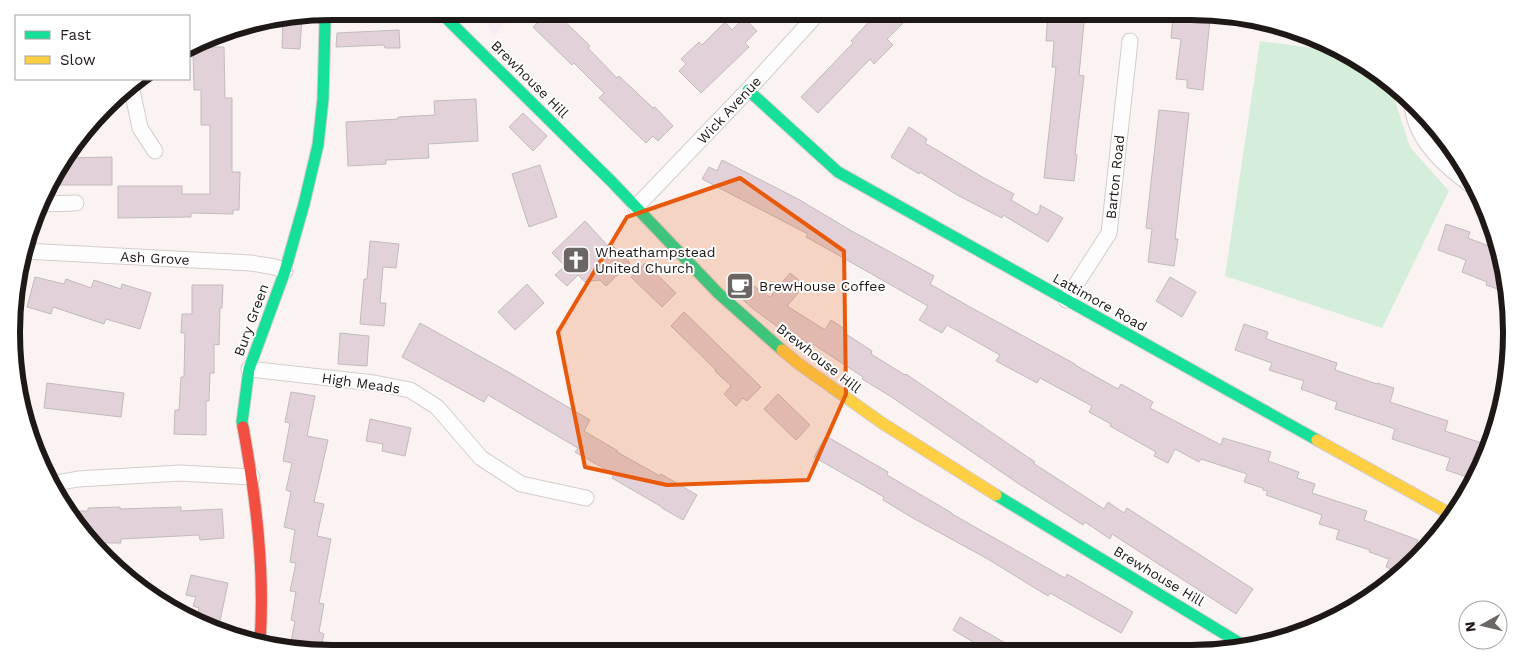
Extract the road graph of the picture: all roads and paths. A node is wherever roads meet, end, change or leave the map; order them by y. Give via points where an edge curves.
1 (324, 20) edge
2 (448, 20) edge
3 (812, 20) edge
4 (1130, 41) dead end
5 (748, 90) junction
6 (133, 93) edge
7 (1415, 116) edge
8 (155, 151) dead end
9 (1463, 180) edge
10 (76, 203) dead end
11 (48, 204) edge
12 (636, 207) junction
13 (31, 251) edge
14 (285, 271) junction
15 (1066, 300) junction
16 (249, 369) junction
17 (252, 477) junction
18 (58, 483) edge
19 (586, 498) dead end
20 (1446, 512) edge
21 (260, 636) edge
22 (1236, 641) edge

1 - 14 street, Bury Green via 323,99 318,145
2 - 12 street, Brewhouse Hill
3 - 5 street, Wick Avenue
4 - 15 street, Barton Road via 1109,233
5 - 12 street, Wick Avenue
5 - 15 street, Lattimore Road via 838,172
6 - 8 street via 140,128
7 - 9 street via 1420,133 1436,155
10 - 11 street
12 - 22 street, Brewhouse Hill via 746,319 837,392 973,480
13 - 14 street, Ash Grove via 251,263
14 - 16 street, Bury Green
15 - 20 street, Lattimore Road
16 - 17 street, Bury Green via 242,422
16 - 19 street, High Meads via 374,382 410,390 437,407 481,458 522,484
17 - 18 street via 180,473
17 - 21 street, Bury Green via 262,581

